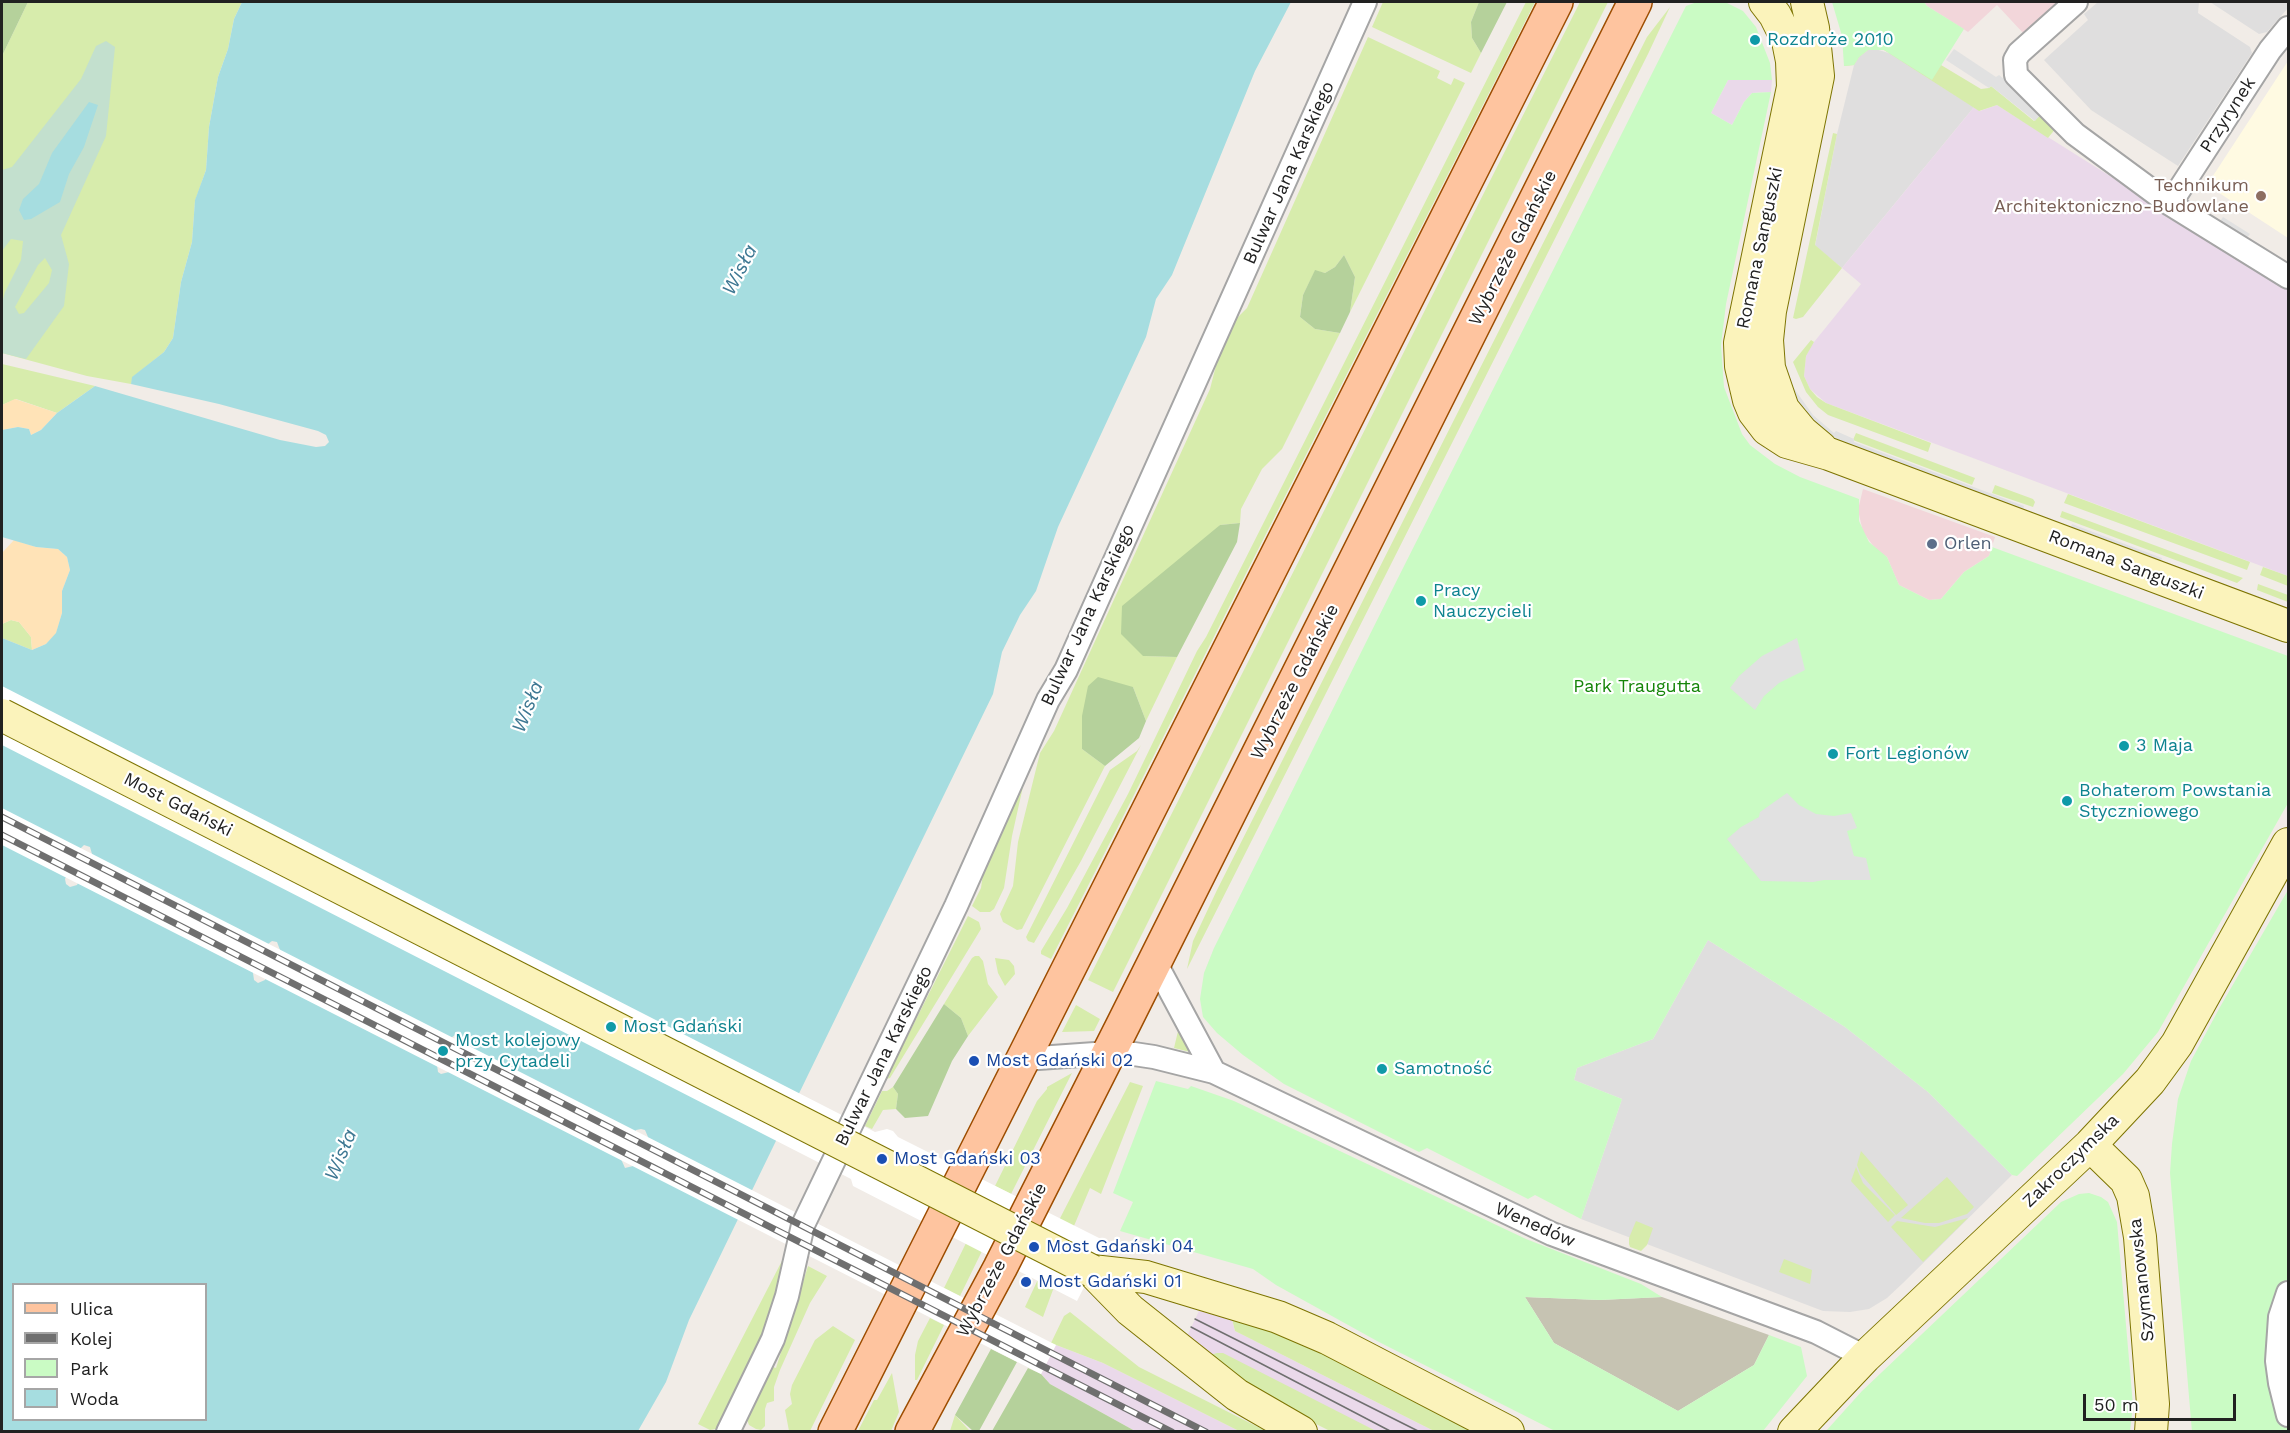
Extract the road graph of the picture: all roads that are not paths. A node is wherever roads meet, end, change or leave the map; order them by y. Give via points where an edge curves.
1 (1365, 2) edge
2 (1556, 2) edge
3 (1765, 2) edge
4 (1807, 2) edge
5 (2076, 2) edge
6 (1639, 7) edge
7 (2289, 28) edge
8 (2170, 204) junction
9 (2289, 277) edge
10 (1829, 454) junction
11 (2289, 626) edge
12 (2, 715) edge
13 (2289, 844) edge
14 (1155, 962) junction
15 (1109, 1053) junction
16 (1024, 1059) junction
17 (1214, 1072) junction
18 (2090, 1145) junction
19 (1092, 1271) junction
20 (2289, 1293) edge
21 (1865, 1357) junction
22 (2289, 1415) edge
23 (728, 1431) edge
24 (835, 1431) edge
25 (912, 1431) edge
26 (1301, 1431) edge
27 (1508, 1431) edge
28 (1794, 1431) edge
29 (2151, 1431) edge

1 - 23 street, Bulwar Jana Karskiego via 1066,670 1048,700 961,897 803,1225 773,1339
2 - 16 main road
3 - 10 street, Romana Sanguszki via 1788,41 1793,87 1740,343 1742,366 1751,406 1767,429 1787,442
4 - 10 street, Romana Sanguszki via 1818,76 1767,340 1769,368 1783,409 1802,432
5 - 8 street via 2019,53 2015,67 2075,134
6 - 14 main road, Wybrzeże Gdańskie
7 - 8 street, Przyrynek via 2270,50
8 - 9 street
10 - 11 street, Romana Sanguszki
12 - 19 street, Most Gdański, bridge
13 - 18 street, Zakroczymska via 2177,1044 2150,1081
14 - 15 main road, Wybrzeże Gdańskie
14 - 17 street
15 - 16 street, Wenedów
15 - 17 street, Wenedów via 1154,1057
15 - 25 main road, Wybrzeże Gdańskie
16 - 24 main road
17 - 21 street, Wenedów via 1552,1234 1816,1332
18 - 21 street, Zakroczymska
18 - 29 street, Szymanowska via 2126,1180 2134,1204 2153,1404
19 - 26 street via 1130,1310 1221,1382
19 - 27 street via 1146,1277 1278,1317
20 - 22 street via 2280,1317 2277,1361
21 - 28 street, Zakroczymska

